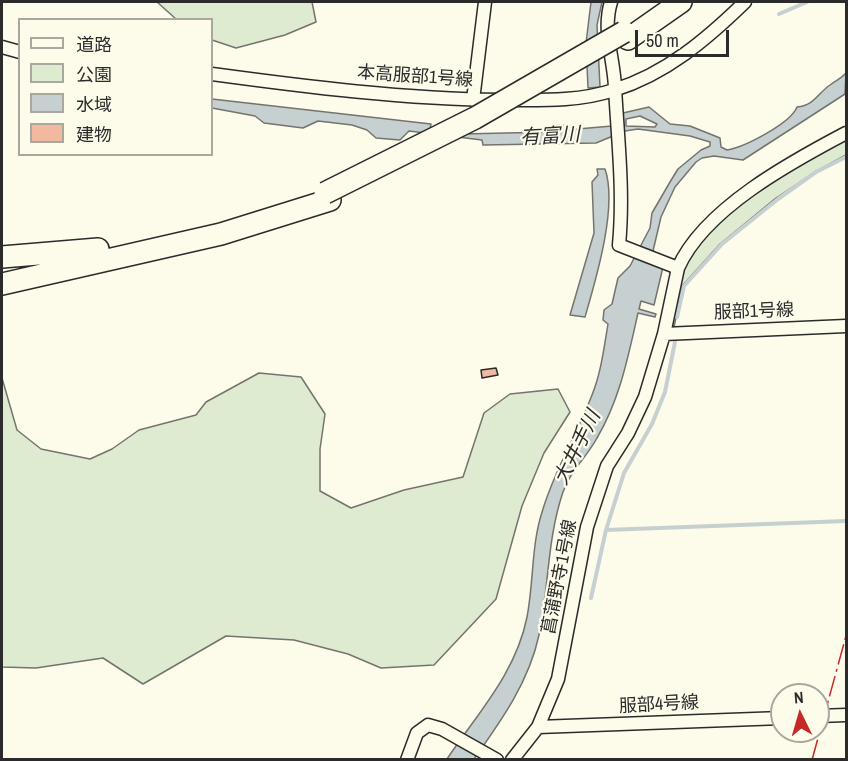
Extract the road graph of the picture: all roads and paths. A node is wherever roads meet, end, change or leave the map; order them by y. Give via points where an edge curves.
1 (485, 2) edge
2 (611, 2) edge
3 (669, 2) edge
4 (681, 2) edge
5 (745, 2) edge
6 (626, 36) junction
7 (2, 47) edge
8 (18, 51) edge
9 (213, 74) edge
10 (615, 94) junction
11 (473, 100) junction
12 (846, 133) edge
13 (328, 196) junction
14 (2, 243) edge
15 (126, 246) junction
16 (2, 257) edge
17 (674, 267) junction
18 (60, 269) junction
19 (2, 270) edge
20 (2, 284) edge
21 (846, 326) edge
22 (664, 333) junction
23 (846, 715) edge
24 (830, 716) edge
25 (770, 718) edge
26 (538, 727) junction
27 (406, 759) edge
28 (497, 759) edge
29 (512, 759) edge

1 - 11 street
2 - 10 street via 606,32
3 - 6 highway
4 - 6 highway
5 - 10 street, 本高服部1号線 via 687,53
6 - 13 highway, bridge
7 - 8 street
9 - 11 street, 本高服部1号線 via 307,87
10 - 11 street, 本高服部1号線
10 - 17 street via 622,209 619,245
12 - 17 street, 菖蒲野寺1号線 via 735,204 697,238
13 - 15 highway via 218,228
13 - 18 highway via 221,234
14 - 15 highway via 40,247
15 - 16 highway
17 - 22 street, 菖蒲野寺1号線
18 - 19 highway
18 - 20 highway
21 - 22 street, 服部1号線
22 - 26 street, 菖蒲野寺1号線 via 645,397 607,466 587,527 563,662
23 - 24 street
25 - 26 street, 服部4号線
26 - 29 street, 菖蒲野寺1号線
27 - 28 street via 417,733 428,725

